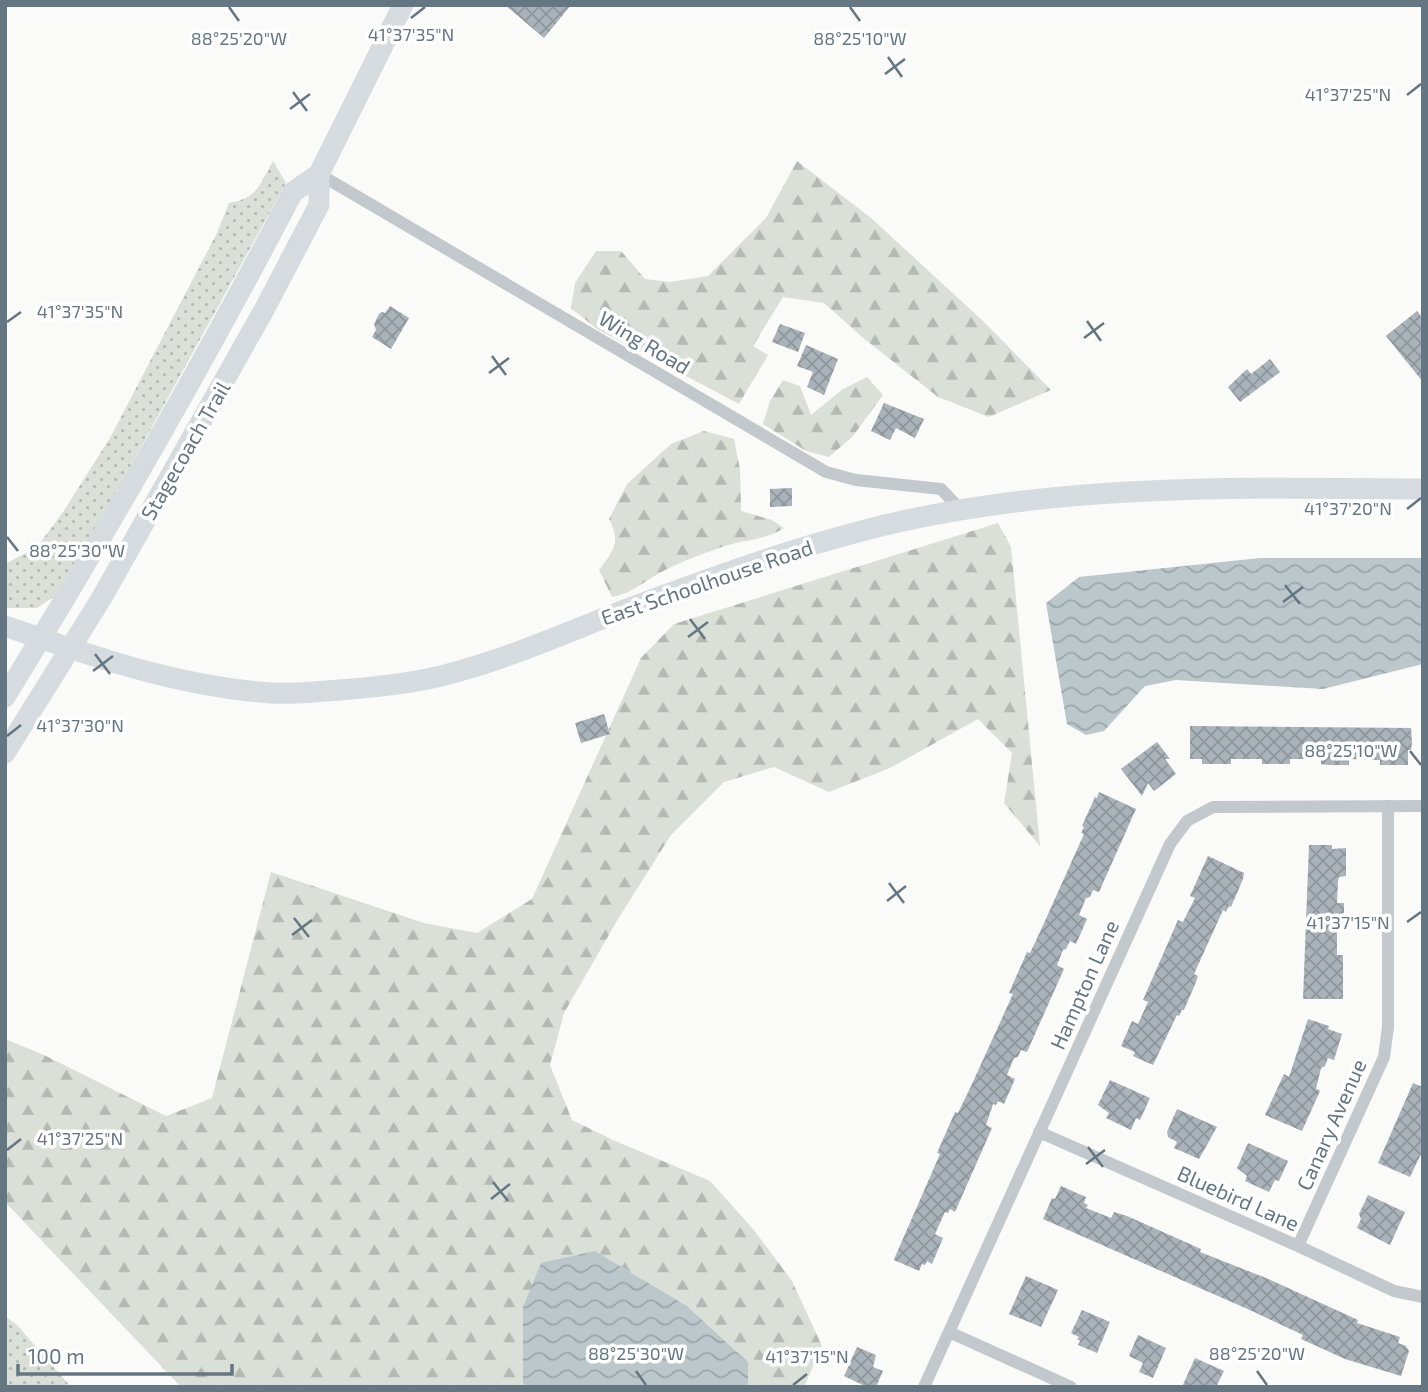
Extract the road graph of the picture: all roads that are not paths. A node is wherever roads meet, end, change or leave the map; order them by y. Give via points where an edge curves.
1 (403, 5) edge
2 (319, 174) junction
3 (1423, 489) edge
4 (960, 509) junction
5 (5, 626) edge
6 (41, 639) junction
7 (70, 649) junction
8 (5, 696) edge
9 (5, 753) edge
10 (1388, 806) junction
11 (1423, 806) edge
12 (1039, 1132) junction
13 (1298, 1246) junction
14 (1423, 1297) edge
15 (948, 1332) junction
16 (924, 1387) edge
17 (1071, 1387) edge

1 - 2 main road, Stagecoach Trail
2 - 4 street, Wing Road via 826,472 940,489
2 - 6 main road, Stagecoach Trail via 293,192 188,388
2 - 7 main road, Stagecoach Trail via 319,205 313,217 197,431
3 - 4 main road, East Schoolhouse Road via 1123,491
4 - 7 main road, East Schoolhouse Road via 757,562 516,653 403,683 261,693 175,679
5 - 6 main road, East Schoolhouse Road
6 - 7 main road, East Schoolhouse Road
6 - 8 main road, Stagecoach Trail
7 - 9 main road, Stagecoach Trail
10 - 11 street, Hampton Lane
10 - 12 street, Hampton Lane via 1213,807 1187,821 1171,842
10 - 13 street, Canary Avenue via 1388,1027 1384,1057
12 - 13 street, Bluebird Lane
12 - 15 street, Hampton Lane
13 - 14 street, Bluebird Lane via 1394,1291
15 - 16 street, Hampton Lane
15 - 17 street

